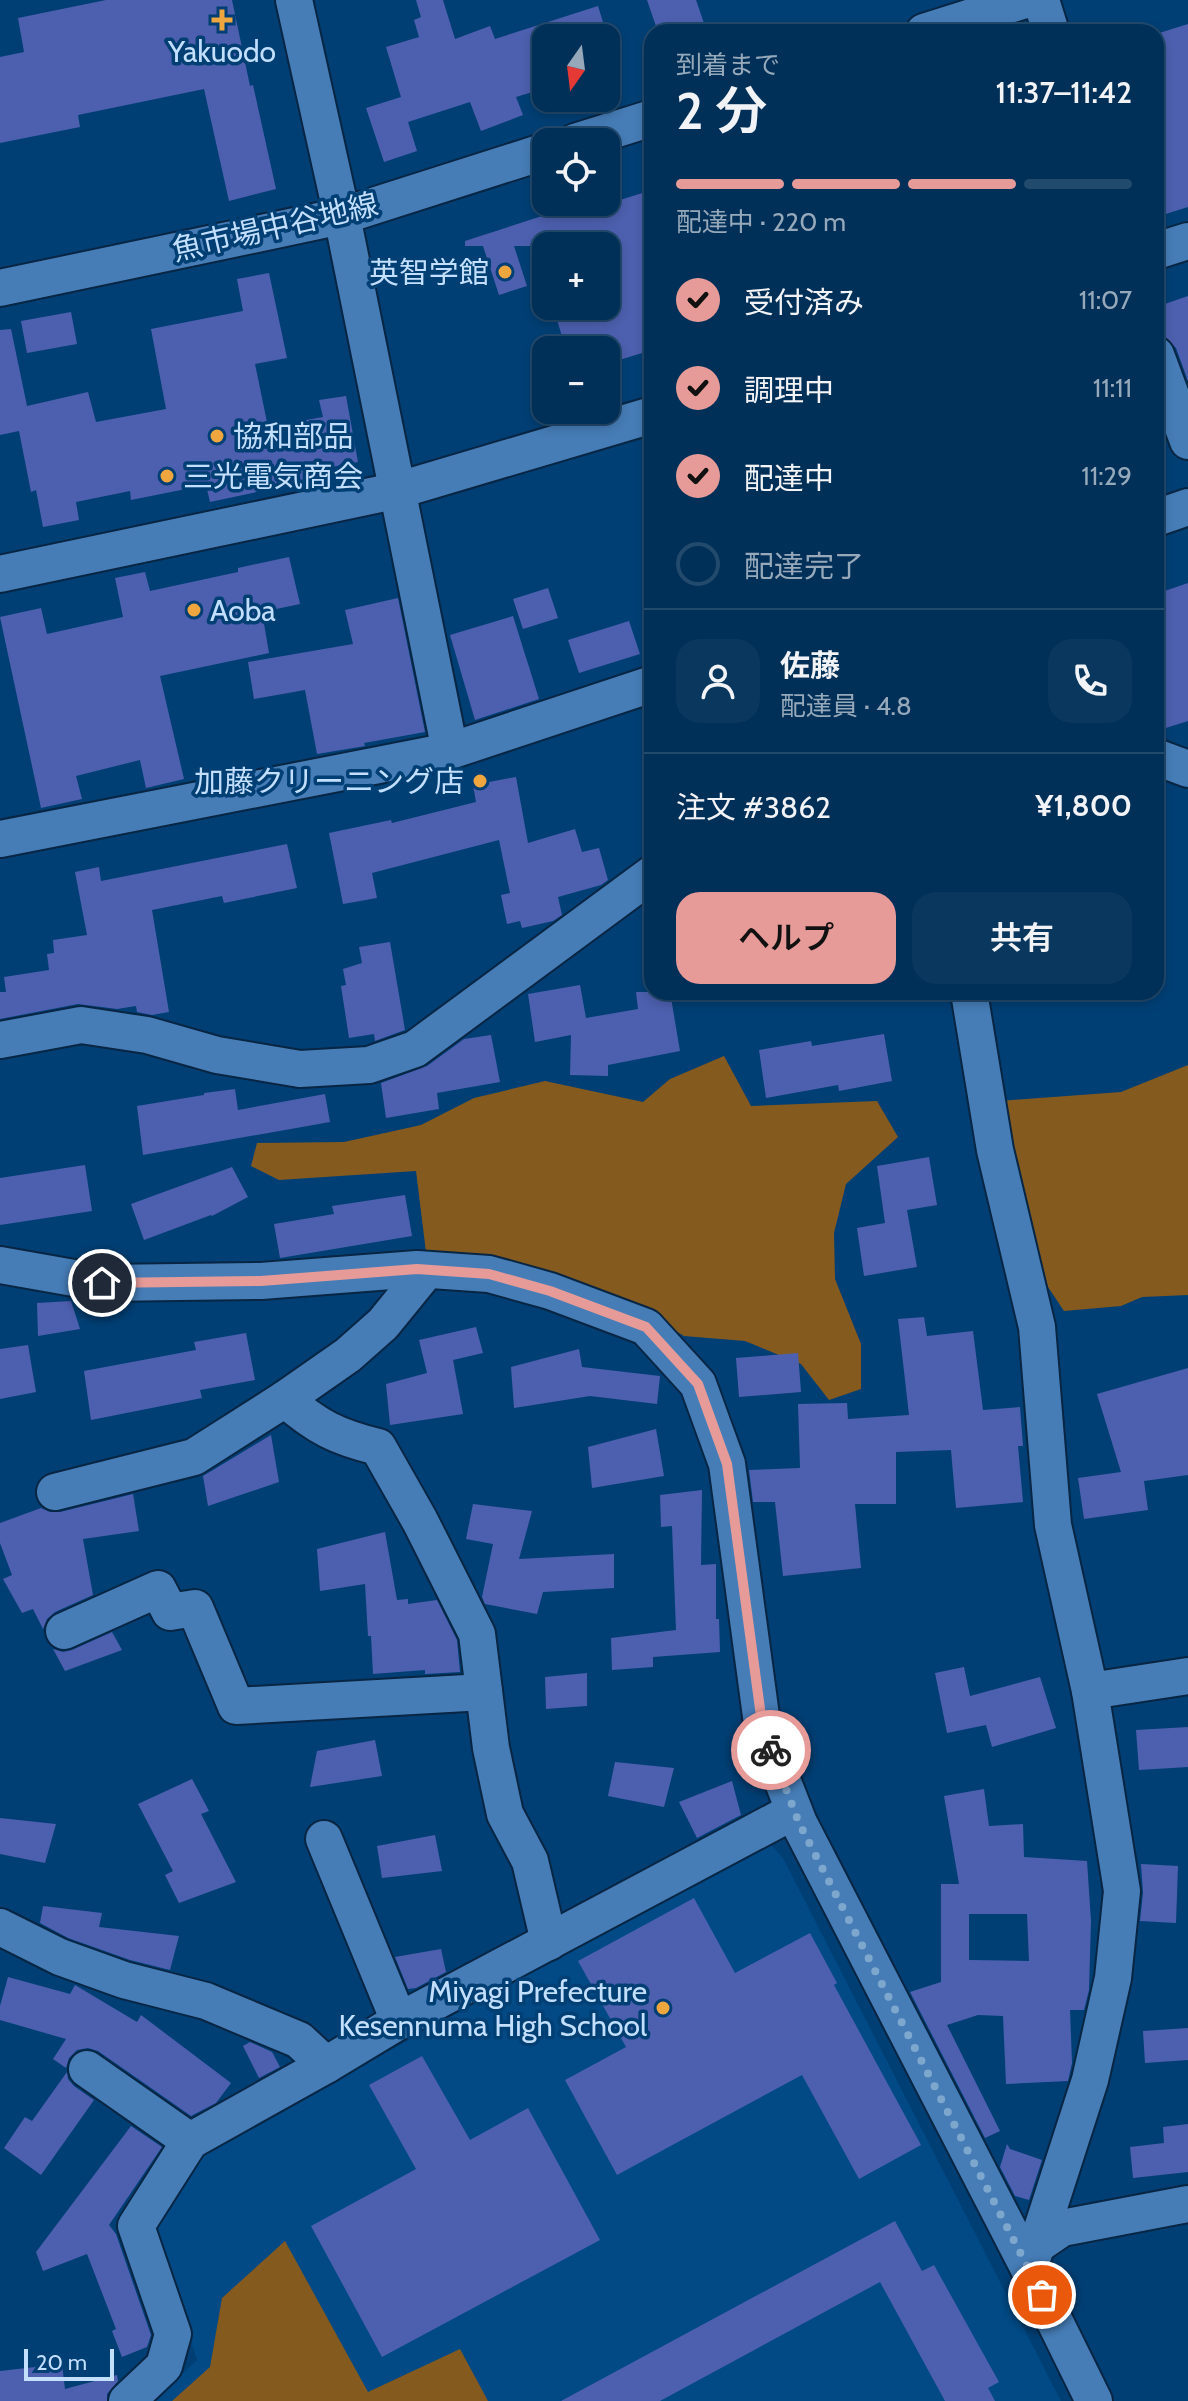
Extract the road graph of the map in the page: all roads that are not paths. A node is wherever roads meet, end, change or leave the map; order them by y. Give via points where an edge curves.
1 (294, 0) edge
2 (1025, 0) edge
3 (1041, 0) edge
4 (949, 24) edge
5 (1048, 24) edge
6 (644, 120) edge
7 (620, 128) edge
8 (532, 155) edge
9 (342, 216) junction
10 (1188, 241) edge
11 (1164, 248) edge
12 (0, 288) edge
13 (1164, 376) edge
14 (644, 417) edge
15 (1188, 441) edge
16 (399, 490) junction
17 (1188, 507) edge
18 (1164, 515) edge
19 (0, 574) edge
20 (644, 687) edge
21 (450, 751) junction
22 (1164, 760) edge
23 (1188, 769) edge
24 (0, 839) edge
25 (644, 880) edge
26 (970, 1000) edge
27 (0, 1040) edge
28 (0, 1265) edge
29 (427, 1270) junction
30 (285, 1399) junction
31 (55, 1492) dead end
32 (64, 1631) dead end
33 (1188, 1676) edge
34 (1090, 1691) junction
35 (484, 1692) junction
36 (794, 1811) junction
37 (324, 1839) dead end
38 (0, 1927) edge
39 (549, 1942) junction
40 (399, 2021) junction
41 (326, 2065) junction
42 (87, 2069) dead end
43 (190, 2141) junction
44 (1188, 2204) edge
45 (1033, 2257) junction
46 (127, 2401) edge
47 (1094, 2401) edge

1 - 9 street
2 - 4 street
3 - 5 street
6 - 7 street
8 - 9 street, 魚市場中谷地線
9 - 12 street, 魚市場中谷地線
9 - 16 street
10 - 11 street
13 - 15 street
14 - 16 street
16 - 19 street
16 - 21 street
17 - 18 street
20 - 21 street
21 - 24 street
22 - 23 street
25 - 27 street via 415,1049 369,1065 300,1069 81,1025
26 - 34 street via 995,1150 1037,1327 1053,1525
28 - 29 street via 102,1283 261,1281
29 - 30 street via 383,1324
29 - 36 street via 489,1274 646,1327 698,1384 727,1464 763,1731
30 - 31 street via 194,1457
30 - 35 street via 311,1422 378,1447 477,1634
32 - 35 street via 158,1589 170,1612 195,1608 236,1706
33 - 34 street
34 - 45 street via 1122,1891 1113,1978 1090,2080
35 - 39 street via 505,1814 530,1861
36 - 39 street
36 - 45 street
37 - 40 street
38 - 41 street via 60,1957 206,2001 299,2040
39 - 40 street
40 - 41 street
41 - 43 street
42 - 43 street
43 - 46 street via 136,2226 173,2334 164,2366
44 - 45 street via 1062,2228
45 - 47 street

